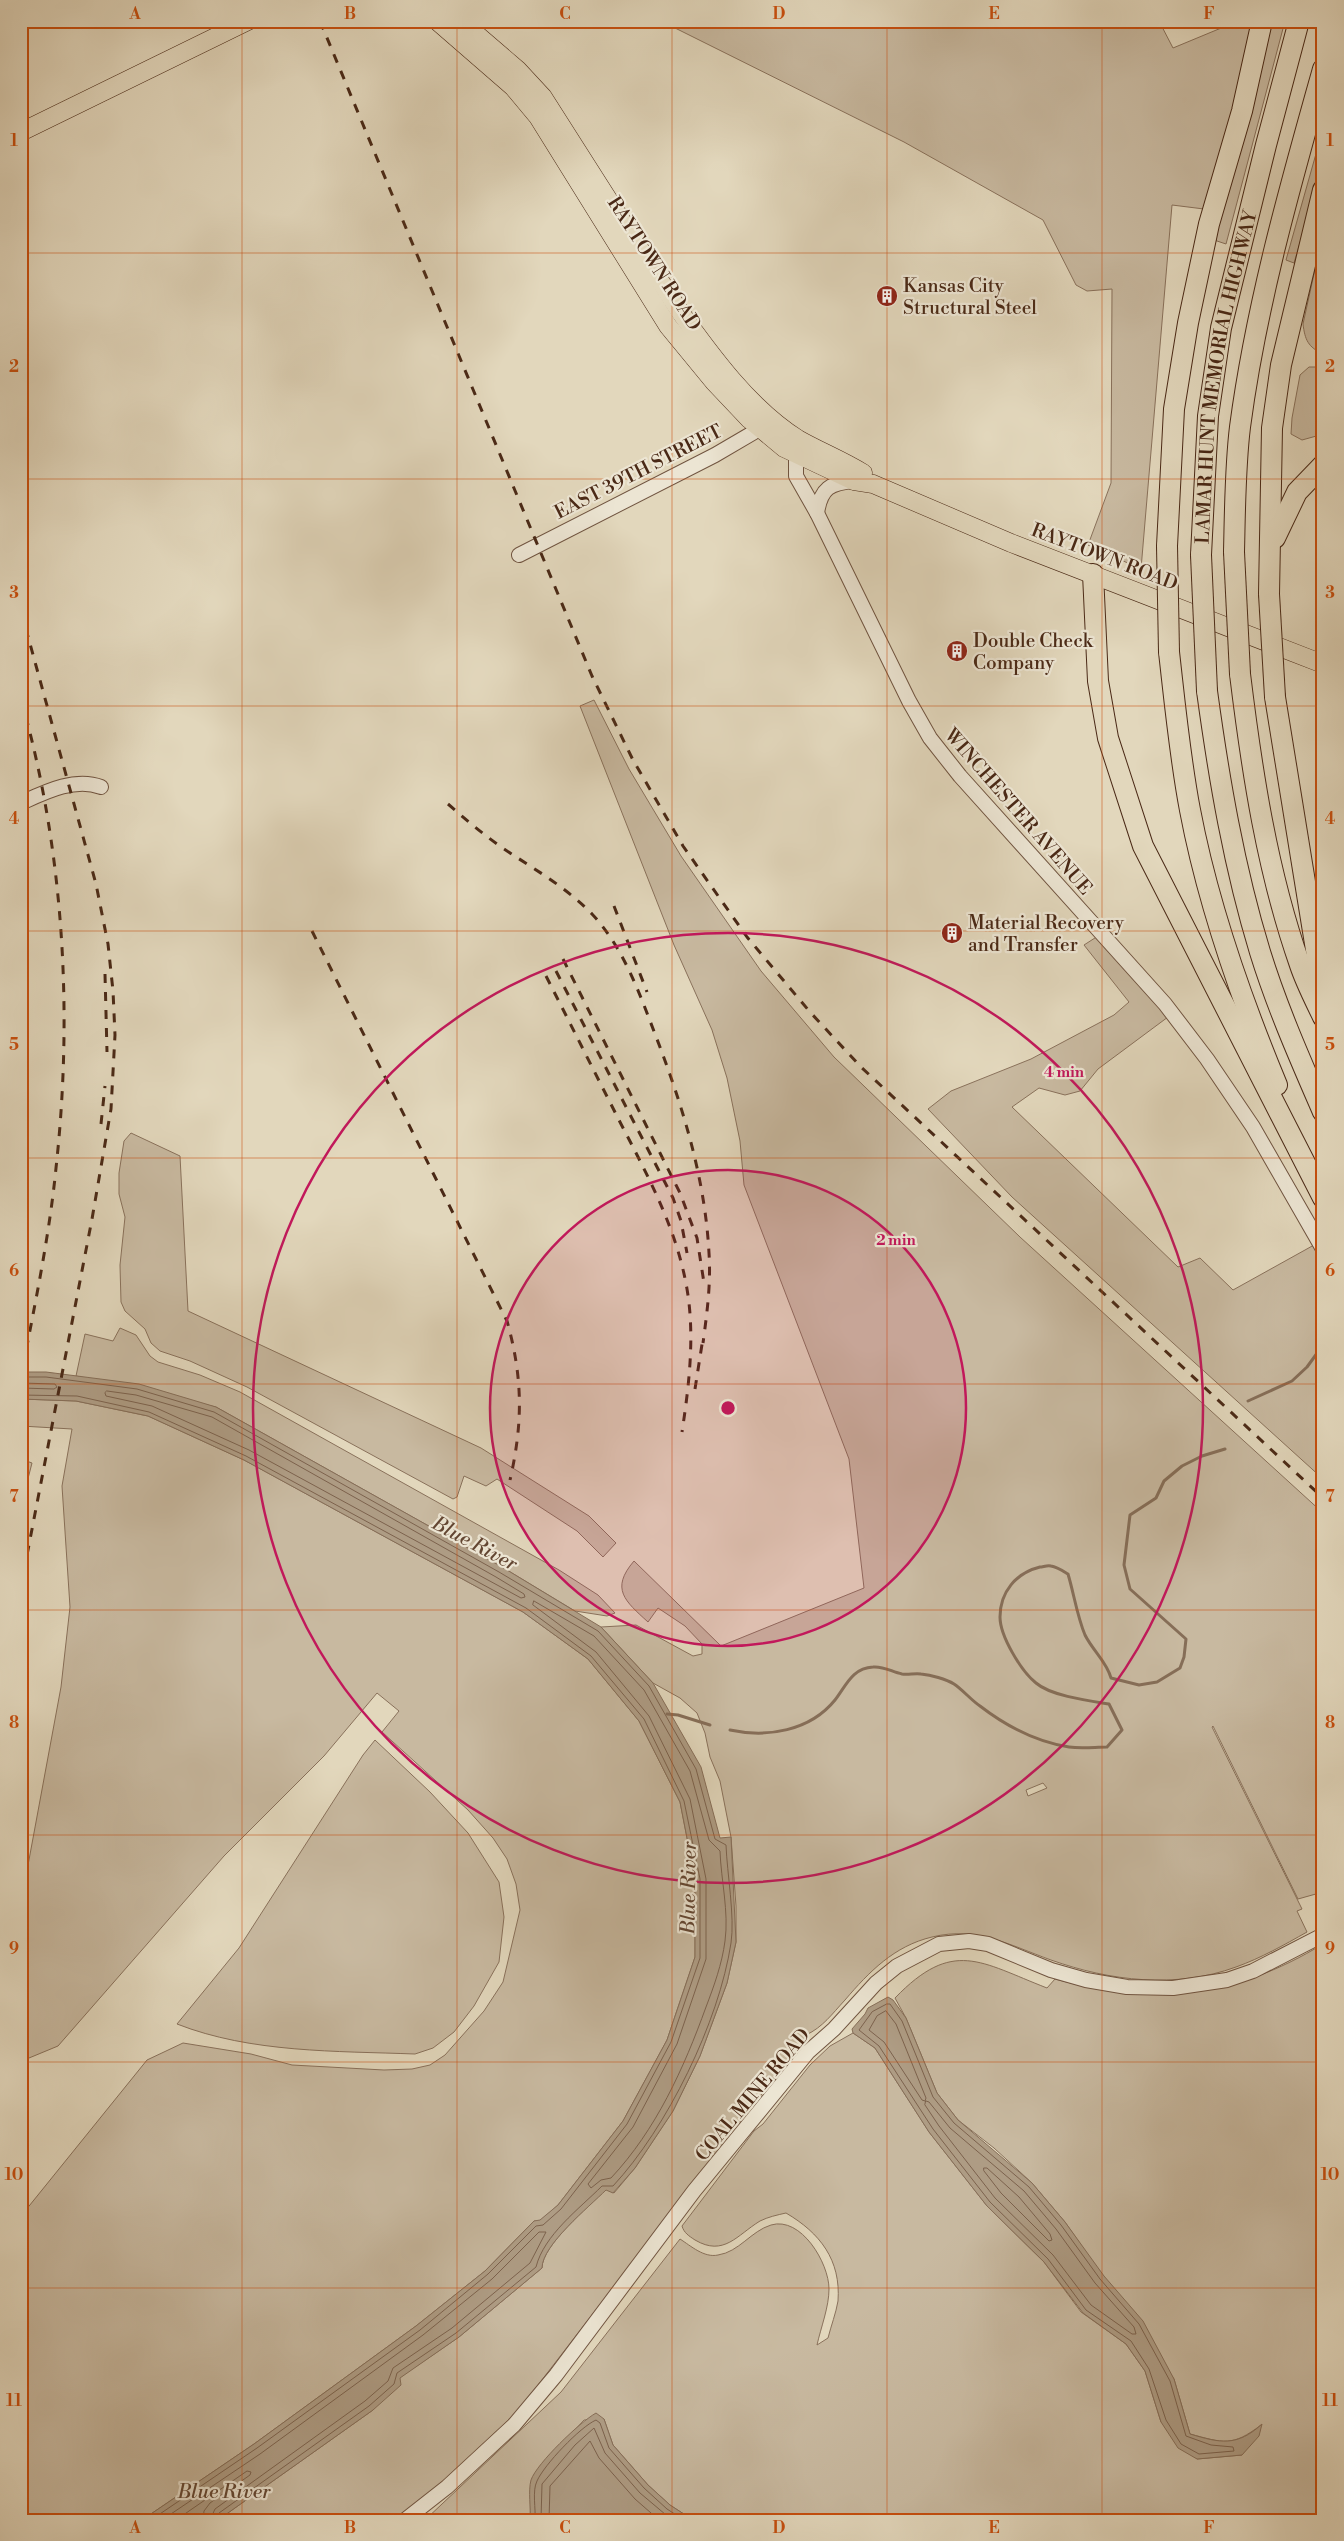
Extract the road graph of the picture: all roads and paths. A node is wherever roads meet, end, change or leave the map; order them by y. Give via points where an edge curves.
1 (248, 21) edge
2 (438, 21) edge
3 (461, 21) edge
4 (1262, 21) edge
5 (1299, 21) edge
6 (1323, 69) edge
7 (545, 113) junction
8 (21, 132) edge
9 (1323, 190) edge
10 (768, 424) junction
11 (802, 449) junction
12 (1323, 464) edge
13 (854, 481) junction
14 (873, 484) junction
15 (817, 512) junction
16 (1270, 549) junction
17 (518, 555) dead end
18 (1093, 574) junction
19 (1323, 664) edge
20 (101, 787) dead end
21 (21, 803) edge
22 (1323, 993) edge
23 (1323, 1017) edge
24 (1323, 1112) edge
25 (1323, 1181) edge
26 (1323, 1198) edge
27 (1323, 1249) edge
28 (1323, 1935) edge
29 (405, 2520) edge

1 - 8 main road
2 - 7 main road, RAYTOWN ROAD
3 - 7 main road, RAYTOWN ROAD via 518,70
4 - 25 highway, bridge via 1242,110 1209,224 1188,322 1174,410 1167,546 1168,652 1190,809 1211,904 1245,1008 1288,1112
5 - 24 highway, LAMAR HUNT MEMORIAL HIGHWAY, bridge via 1221,328 1208,416 1201,555 1207,691 1222,793 1260,952 1286,1029
6 - 23 highway, LAMAR HUNT MEMORIAL HIGHWAY, bridge via 1254,341 1240,429 1234,552 1240,674 1252,773 1273,870 1300,965
7 - 10 main road, RAYTOWN ROAD via 639,263
9 - 16 highway via 1281,365 1272,428
10 - 11 main road, RAYTOWN ROAD
10 - 17 street, EAST 39TH STREET via 715,455
11 - 13 main road, RAYTOWN ROAD
11 - 14 main road, RAYTOWN ROAD via 862,473
11 - 15 street, WINCHESTER AVENUE via 796,461 796,476
12 - 16 highway via 1297,492
13 - 14 main road, RAYTOWN ROAD
13 - 15 street via 837,483 826,489 819,498
14 - 18 main road, RAYTOWN ROAD
15 - 27 street, WINCHESTER AVENUE via 930,738 960,776 1165,1004 1253,1127
16 - 22 highway, bridge via 1268,594 1275,697
18 - 19 main road, RAYTOWN ROAD
18 - 26 highway via 1098,681 1108,738 1143,846
20 - 21 street via 70,784
28 - 29 street, COAL MINE ROAD via 1253,1971 1227,1980 1173,1988 1127,1987 1086,1980 988,1944 969,1941 939,1944 897,1966 876,1983 801,2060 694,2191 556,2375 514,2424 447,2487

